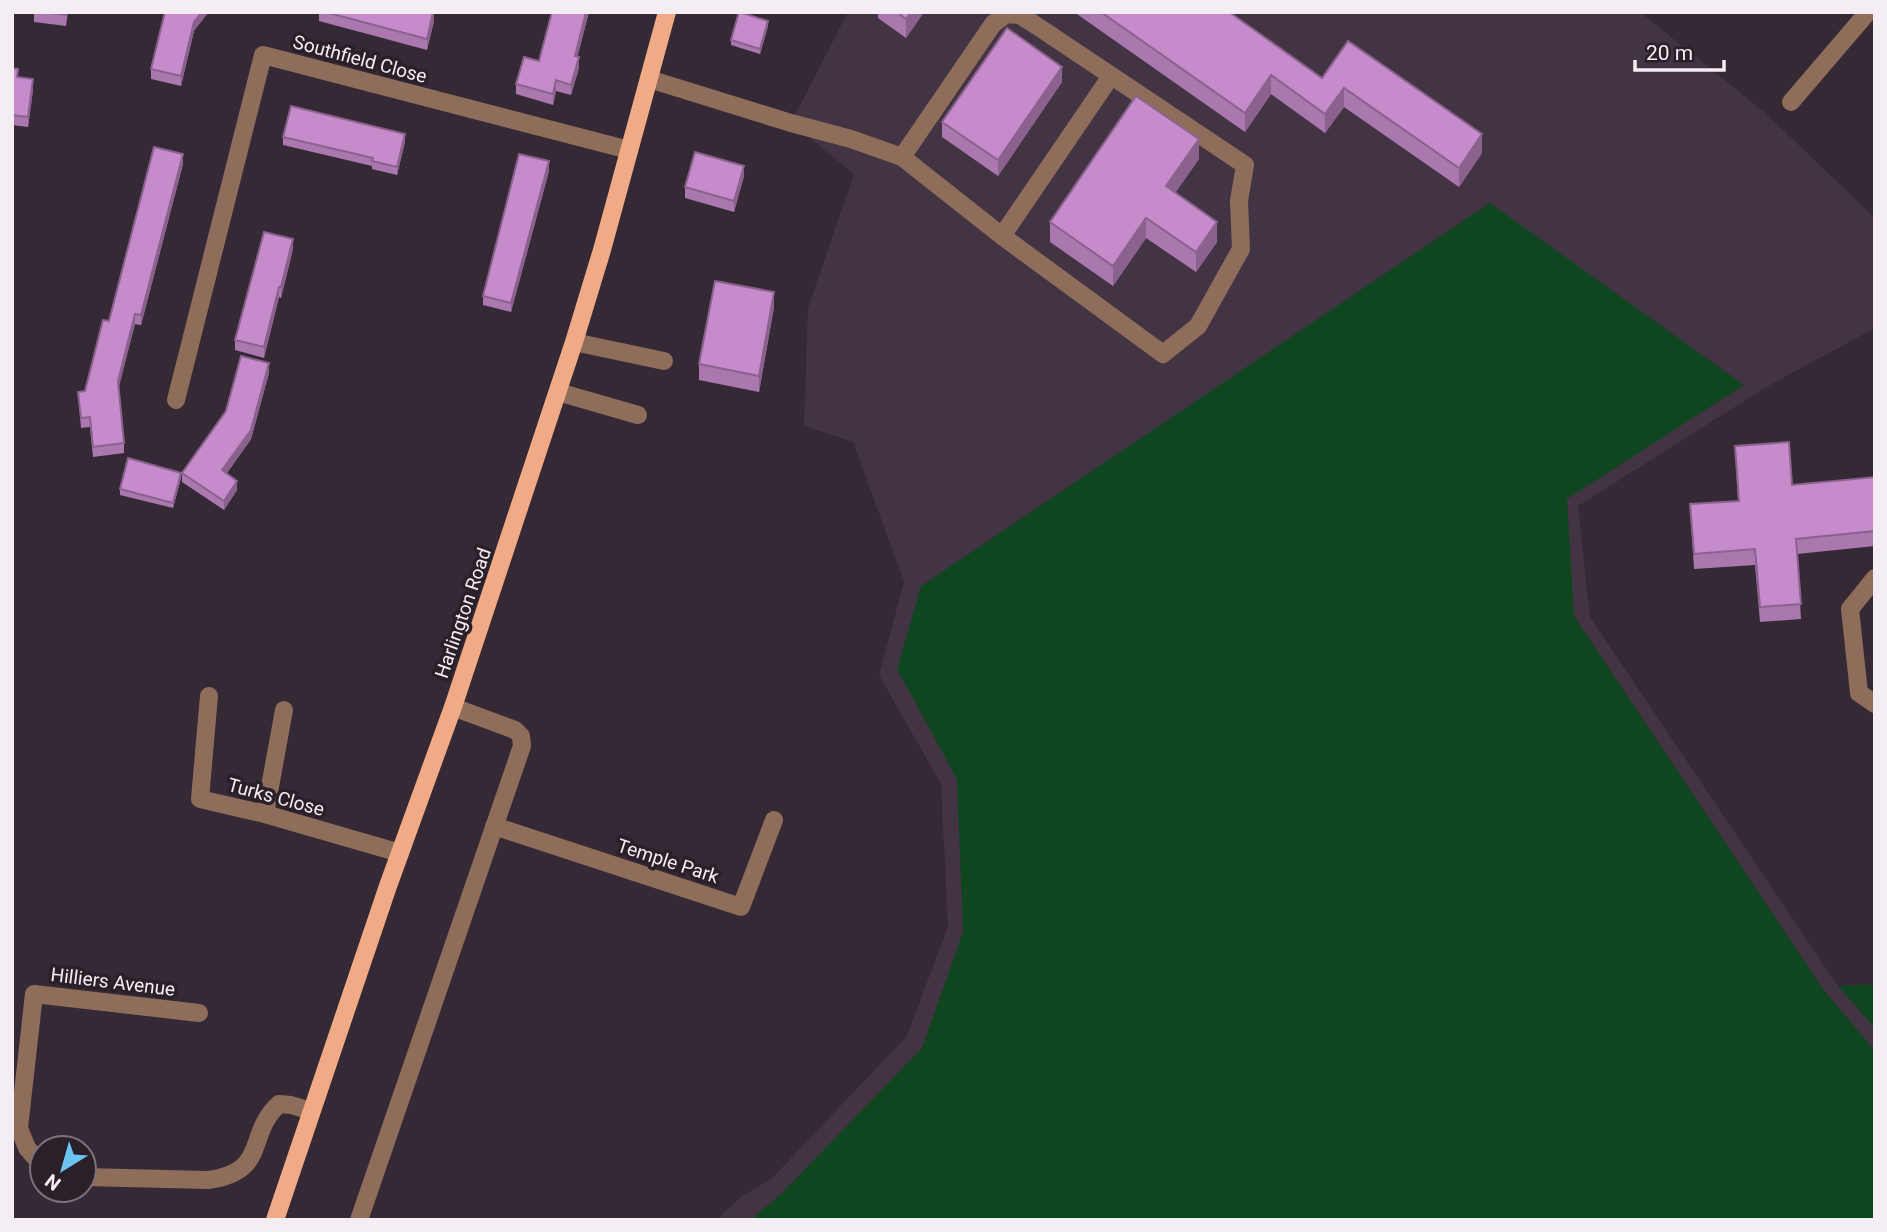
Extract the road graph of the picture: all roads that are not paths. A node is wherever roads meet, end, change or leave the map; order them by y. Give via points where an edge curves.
1 (667, 12) edge
2 (1868, 12) edge
3 (1111, 76) junction
4 (649, 79) junction
5 (1791, 102) dead end
6 (629, 150) junction
7 (902, 156) junction
8 (1002, 236) junction
9 (575, 342) junction
10 (664, 361) dead end
11 (558, 392) junction
12 (176, 400) dead end
13 (638, 415) dead end
14 (1875, 578) edge
15 (209, 696) dead end
16 (1875, 704) edge
17 (453, 708) junction
18 (284, 710) dead end
19 (264, 814) junction
20 (774, 820) dead end
21 (494, 826) junction
22 (400, 853) junction
23 (199, 1013) dead end
24 (311, 1111) junction
25 (28, 1149) edge
26 (98, 1177) edge
27 (275, 1220) edge
28 (359, 1220) edge

1 - 4 main road, Harlington Road
2 - 5 street
3 - 7 street via 1020,15 1006,14 993,24
3 - 8 street
3 - 8 street via 1245,165 1238,201 1241,249 1198,326 1163,354
4 - 6 main road, Harlington Road
4 - 7 street
6 - 9 main road, Harlington Road
6 - 12 street, Southfield Close via 263,55
7 - 8 street
9 - 10 street
9 - 11 main road, Harlington Road
11 - 13 street
11 - 17 main road, Harlington Road
14 - 16 street via 1850,608 1859,693
15 - 19 street, Turks Close via 200,799
17 - 21 street via 521,736 522,746
17 - 22 main road, Harlington Road
18 - 19 street
19 - 22 street, Turks Close
20 - 21 street, Temple Park via 741,907
21 - 28 street
22 - 24 main road, Harlington Road
23 - 25 street, Hilliers Avenue via 34,994 19,1128
24 - 26 street via 279,1104 264,1123 247,1165 224,1178
24 - 27 main road, Harlington Road

